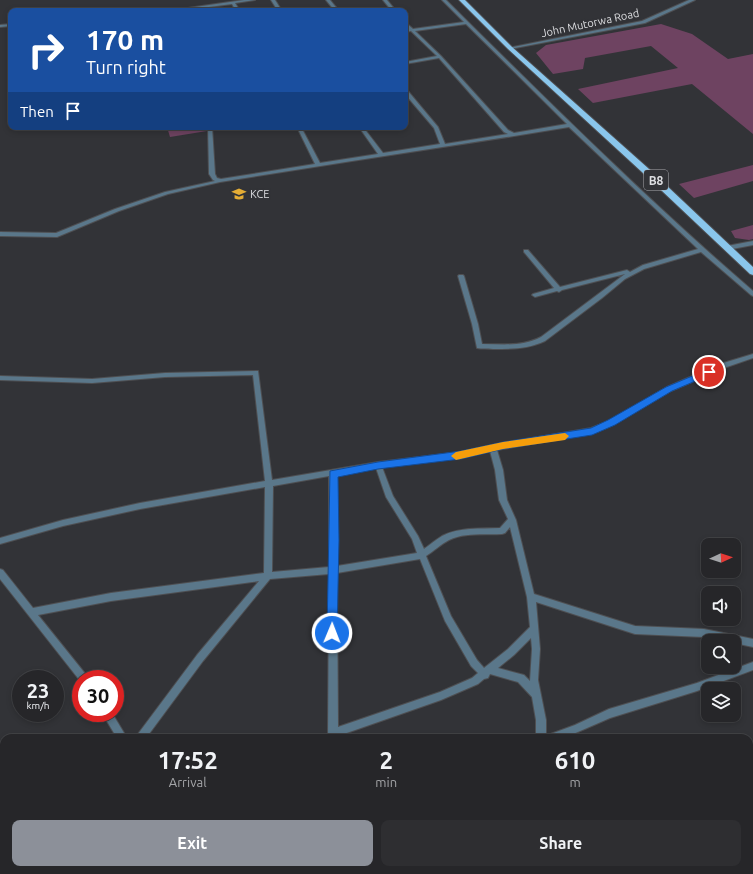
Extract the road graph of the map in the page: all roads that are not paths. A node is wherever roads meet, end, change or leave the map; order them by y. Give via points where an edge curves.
1 (253, 0) edge
2 (385, 0) edge
3 (444, 0) edge
4 (462, 0) edge
5 (694, 0) edge
6 (233, 3) junction
7 (193, 8) edge
8 (236, 8) edge
9 (392, 8) edge
10 (465, 23) junction
11 (408, 26) edge
12 (411, 30) junction
13 (408, 31) edge
14 (512, 48) junction
15 (440, 57) junction
16 (408, 62) edge
17 (408, 95) edge
18 (570, 124) junction
19 (210, 130) edge
20 (301, 130) edge
21 (363, 130) edge
22 (514, 135) junction
23 (444, 145) junction
24 (381, 154) junction
25 (318, 164) junction
26 (221, 181) junction
27 (0, 234) edge
28 (753, 243) edge
29 (727, 248) junction
30 (702, 250) junction
31 (526, 251) dead end
32 (645, 266) junction
33 (753, 272) edge
34 (461, 276) dead end
35 (559, 290) junction
36 (753, 294) edge
37 (535, 295) dead end
38 (753, 356) edge
39 (0, 378) edge
40 (493, 448) junction
41 (378, 466) junction
42 (333, 474) junction
43 (269, 484) junction
44 (512, 520) junction
45 (0, 541) edge
46 (422, 555) junction
47 (333, 570) junction
48 (0, 573) edge
49 (268, 576) junction
50 (531, 597) junction
51 (31, 612) junction
52 (533, 630) junction
53 (753, 643) edge
54 (753, 666) edge
55 (77, 670) edge
56 (487, 672) junction
57 (536, 695) junction
58 (112, 722) edge
59 (120, 734) edge
60 (143, 734) edge
61 (333, 734) edge
62 (338, 734) edge
63 (541, 734) edge
64 (562, 734) edge

1 - 6 street
2 - 9 street
3 - 10 street
4 - 14 highway, B8
5 - 14 street, John Mutorwa Road via 643,22
6 - 7 street
6 - 8 street
10 - 12 street
10 - 18 street
11 - 12 street
12 - 13 street
12 - 15 street
14 - 29 highway, B8
15 - 16 street
15 - 22 street via 506,131
17 - 23 street via 436,128
18 - 22 street
18 - 30 street
19 - 26 street via 212,174 215,179
20 - 25 street
21 - 24 street
22 - 23 street
23 - 24 street
24 - 25 street
25 - 26 street
26 - 27 street via 117,210 57,235
28 - 29 street
29 - 33 highway, B8
30 - 32 street
30 - 36 street
31 - 35 street
32 - 34 street via 623,278 543,339 524,346 479,346
32 - 35 street
35 - 37 street
38 - 40 street via 722,366 669,389 611,423 592,431
39 - 43 street via 92,381 256,373
40 - 41 street
40 - 44 street via 503,500
41 - 42 street
41 - 46 street via 390,497 415,538
42 - 43 street
42 - 47 street
43 - 45 street via 140,506 63,523
43 - 49 street
44 - 46 street via 502,531 449,536
44 - 50 street
46 - 47 street
46 - 56 street via 448,618 474,663
47 - 49 street
47 - 61 street
48 - 51 street
49 - 51 street via 111,597
49 - 60 street via 200,658
50 - 52 street
50 - 53 street via 635,630 704,633
51 - 55 street
52 - 56 street
52 - 57 street via 536,649
54 - 64 street via 697,687 609,714
56 - 57 street via 521,678
56 - 62 street via 441,696
57 - 63 street
58 - 59 street

